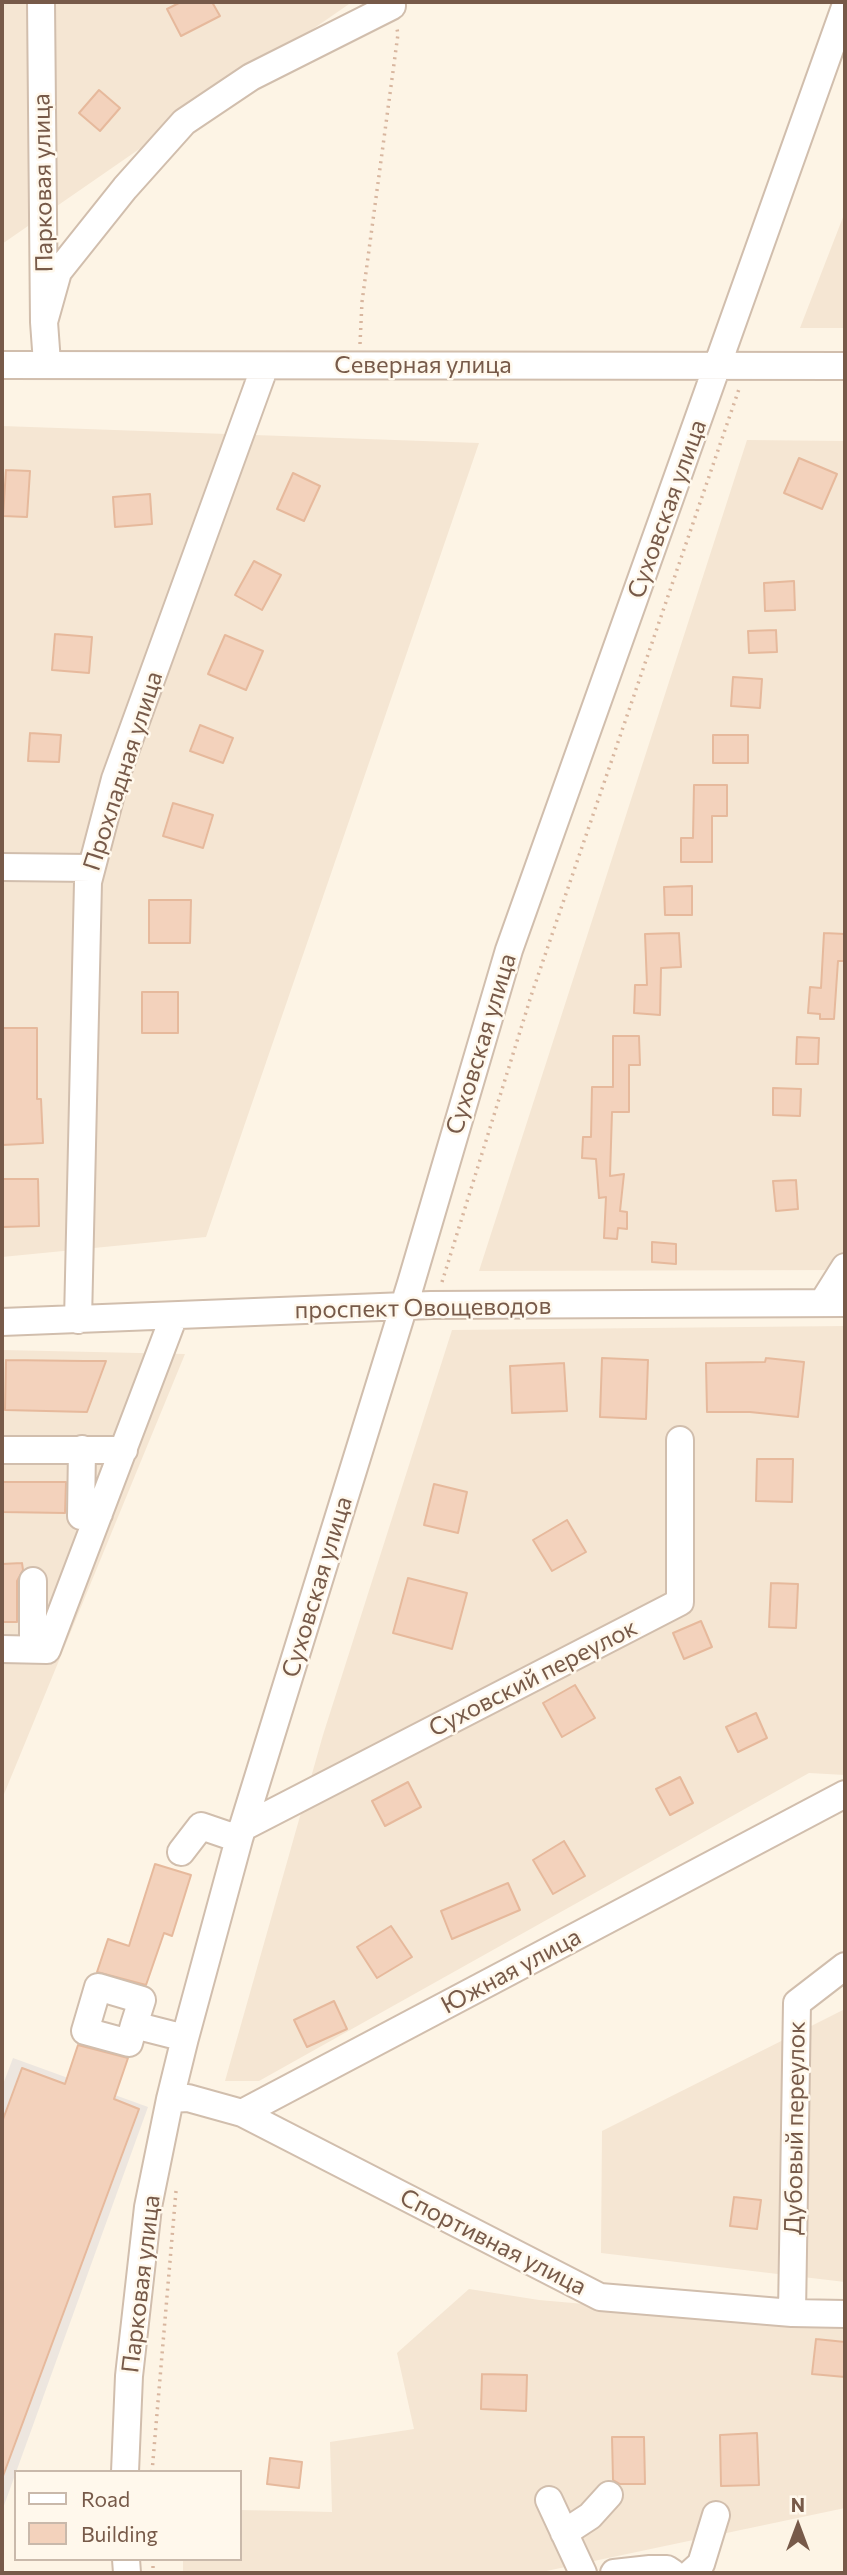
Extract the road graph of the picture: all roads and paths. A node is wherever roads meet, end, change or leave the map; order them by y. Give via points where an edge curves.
1 (41, 2) edge
2 (395, 3) edge
3 (845, 7) edge
4 (44, 322) junction
5 (47, 363) junction
6 (748, 364) junction
7 (2, 365) edge
8 (359, 365) junction
9 (719, 365) junction
10 (265, 366) junction
11 (845, 366) edge
12 (2, 867) edge
13 (92, 868) junction
14 (845, 1267) edge
15 (834, 1303) edge
16 (431, 1305) junction
17 (404, 1306) junction
18 (174, 1317) junction
19 (78, 1320) junction
20 (2, 1322) edge
21 (680, 1440) dead end
22 (82, 1449) junction
23 (2, 1450) edge
24 (124, 1450) junction
25 (99, 1514) junction
26 (33, 1581) dead end
27 (33, 1648) junction
28 (2, 1649) edge
29 (845, 1794) edge
30 (241, 1834) junction
31 (181, 1852) dead end
32 (845, 1966) edge
33 (134, 2025) dead end
34 (185, 2038) junction
35 (170, 2099) junction
36 (242, 2113) junction
37 (177, 2183) dead end
38 (792, 2313) junction
39 (845, 2314) edge
40 (125, 2470) edge
41 (152, 2470) edge
42 (609, 2495) dead end
43 (549, 2500) dead end
44 (716, 2515) dead end
45 (565, 2533) junction
46 (583, 2573) edge
47 (614, 2573) edge
48 (673, 2573) edge
49 (691, 2573) edge

1 - 4 street, Парковая улица
2 - 4 street via 251,77 184,122 58,272
2 - 8 path via 398,34 362,302
3 - 9 street, Суховская улица
4 - 5 street, Парковая улица
5 - 7 street, Северная улица
5 - 10 street, Северная улица
6 - 9 street, Северная улица
6 - 11 street, Северная улица
6 - 16 path via 537,979
8 - 9 street, Северная улица
8 - 10 street, Северная улица
9 - 17 street, Суховская улица via 509,950
10 - 13 street, Прохладная улица via 115,779
12 - 13 street
13 - 19 street, Прохладная улица via 88,882
14 - 15 street
15 - 16 street, проспект Овощеводов
16 - 17 street, проспект Овощеводов
17 - 18 street, проспект Овощеводов
17 - 30 street, Суховская улица
18 - 19 street, проспект Овощеводов
18 - 24 street
19 - 20 street, проспект Овощеводов
21 - 30 street, Суховский переулок via 680,1602
22 - 23 street
22 - 24 street
22 - 25 street via 81,1516
24 - 25 street
25 - 27 street via 47,1650
26 - 27 street
27 - 28 street
29 - 36 street, Южная улица
30 - 31 street via 201,1826
30 - 34 street, Суховская улица
32 - 38 street, Дубовый переулок via 797,2003
33 - 34 street
34 - 35 street, Суховская улица
35 - 36 street via 188,2098
35 - 40 street, Парковая улица via 138,2286
36 - 38 street, Спортивная улица via 600,2297
37 - 41 path
38 - 39 street, Спортивная улица
42 - 45 street
43 - 45 street
44 - 49 street via 701,2564
45 - 46 street
47 - 48 street via 667,2569

